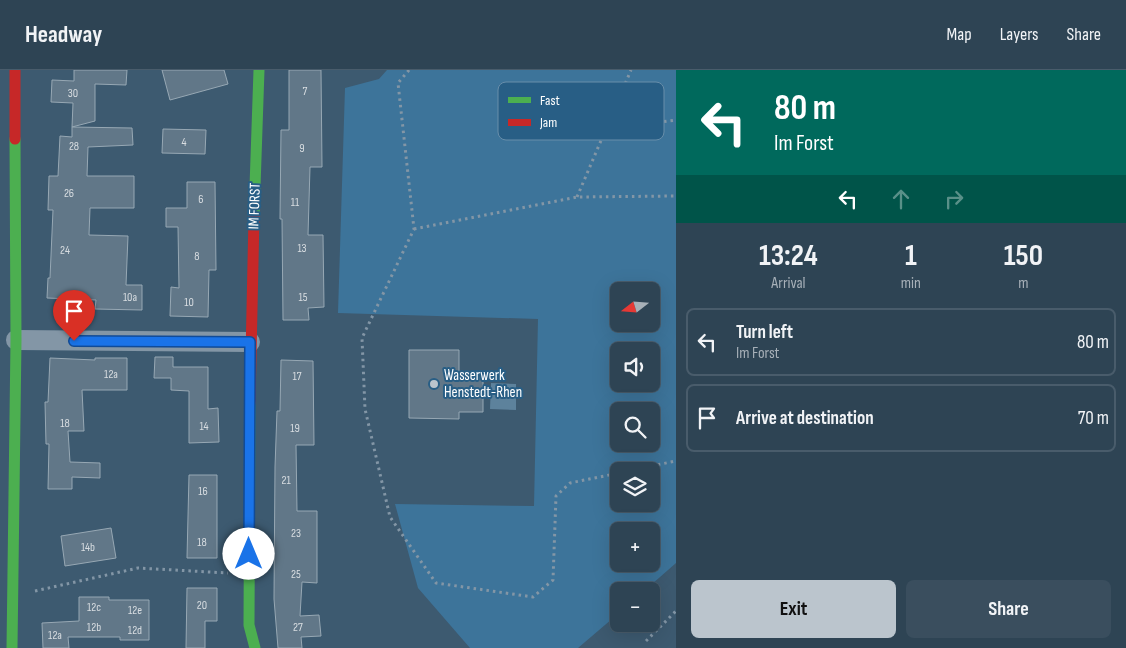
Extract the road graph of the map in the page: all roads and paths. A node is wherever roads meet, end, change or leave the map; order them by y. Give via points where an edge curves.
1 (15, 70) edge
2 (259, 70) edge
3 (409, 70) edge
4 (631, 70) edge
5 (626, 82) edge
6 (601, 140) edge
7 (676, 196) edge
8 (577, 197) junction
9 (414, 229) junction
10 (16, 340) junction
11 (250, 342) junction
12 (676, 461) edge
13 (660, 464) edge
14 (610, 475) edge
15 (249, 574) junction
16 (12, 596) junction
17 (676, 612) edge
18 (646, 641) dead end
19 (12, 648) edge
20 (255, 648) edge

1 - 10 street
2 - 11 street, IM FORST
3 - 9 path via 398,83
4 - 5 path
6 - 8 path
7 - 8 path
8 - 9 path
9 - 14 path via 362,338 365,409 390,517 436,583 533,597 553,580 556,496 570,483
10 - 11 street
10 - 16 street
11 - 15 street, IM FORST
12 - 13 path
15 - 16 path via 138,568
15 - 20 street, IM FORST via 249,625
16 - 19 street
17 - 18 path

